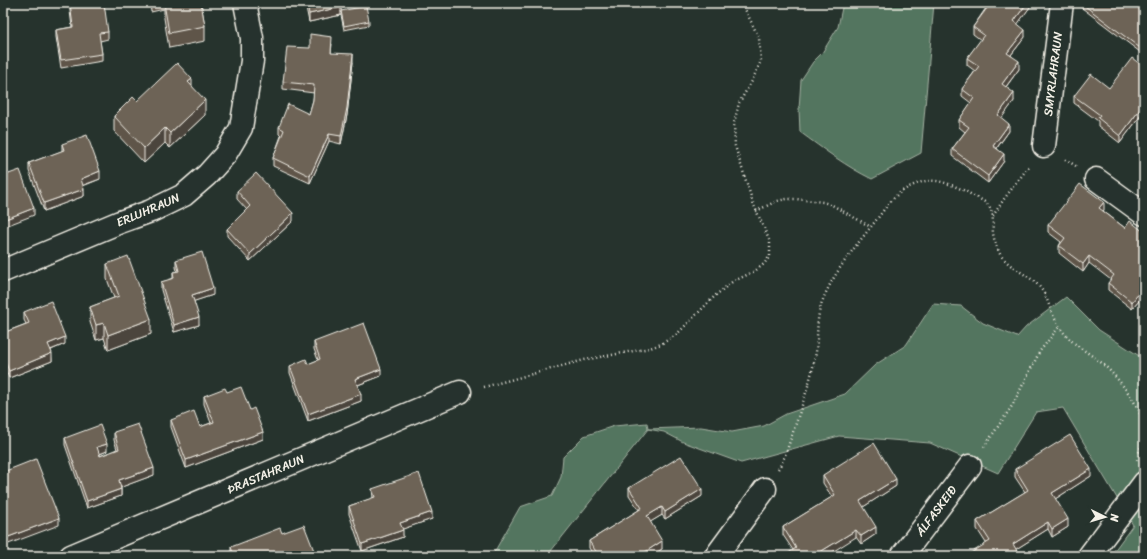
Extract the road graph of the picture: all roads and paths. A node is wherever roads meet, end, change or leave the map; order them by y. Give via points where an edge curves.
1 (245, 3) edge
2 (742, 3) edge
3 (1062, 3) edge
4 (1044, 146) junction
5 (1096, 179) joint
6 (756, 210) junction
7 (1144, 214) edge
8 (993, 217) junction
9 (871, 227) junction
10 (3, 271) edge
11 (1059, 327) junction
12 (460, 392) joint
13 (970, 466) joint
14 (1140, 475) edge
15 (764, 489) joint
16 (71, 556) edge
17 (716, 556) edge
18 (902, 556) edge
19 (1089, 556) edge

1 - 10 street, ERLUHRAUN via 252,38 252,61 241,128 225,155 184,195
2 - 6 path via 759,38 761,61 739,104 734,123 735,146
3 - 4 street, SMYRLAHRAUN
4 - 5 path
4 - 8 path via 1004,198
5 - 7 street
6 - 9 path via 777,201 796,198 832,204
6 - 12 path via 770,242 770,256 759,268 716,294 676,335 650,348 584,360
8 - 9 path via 988,205 960,189 942,182 927,181 896,195
8 - 11 path via 996,247 1008,262 1043,290
9 - 15 path via 845,260 822,301 816,351 804,399 780,466
11 - 13 path via 1040,351 1012,406
11 - 14 path via 1070,340 1111,371 1136,405 1141,416 1143,436
12 - 16 street, ÞRASTAHRAUN
13 - 18 street, ÁLFASKEIÐ
14 - 19 street
15 - 17 street

